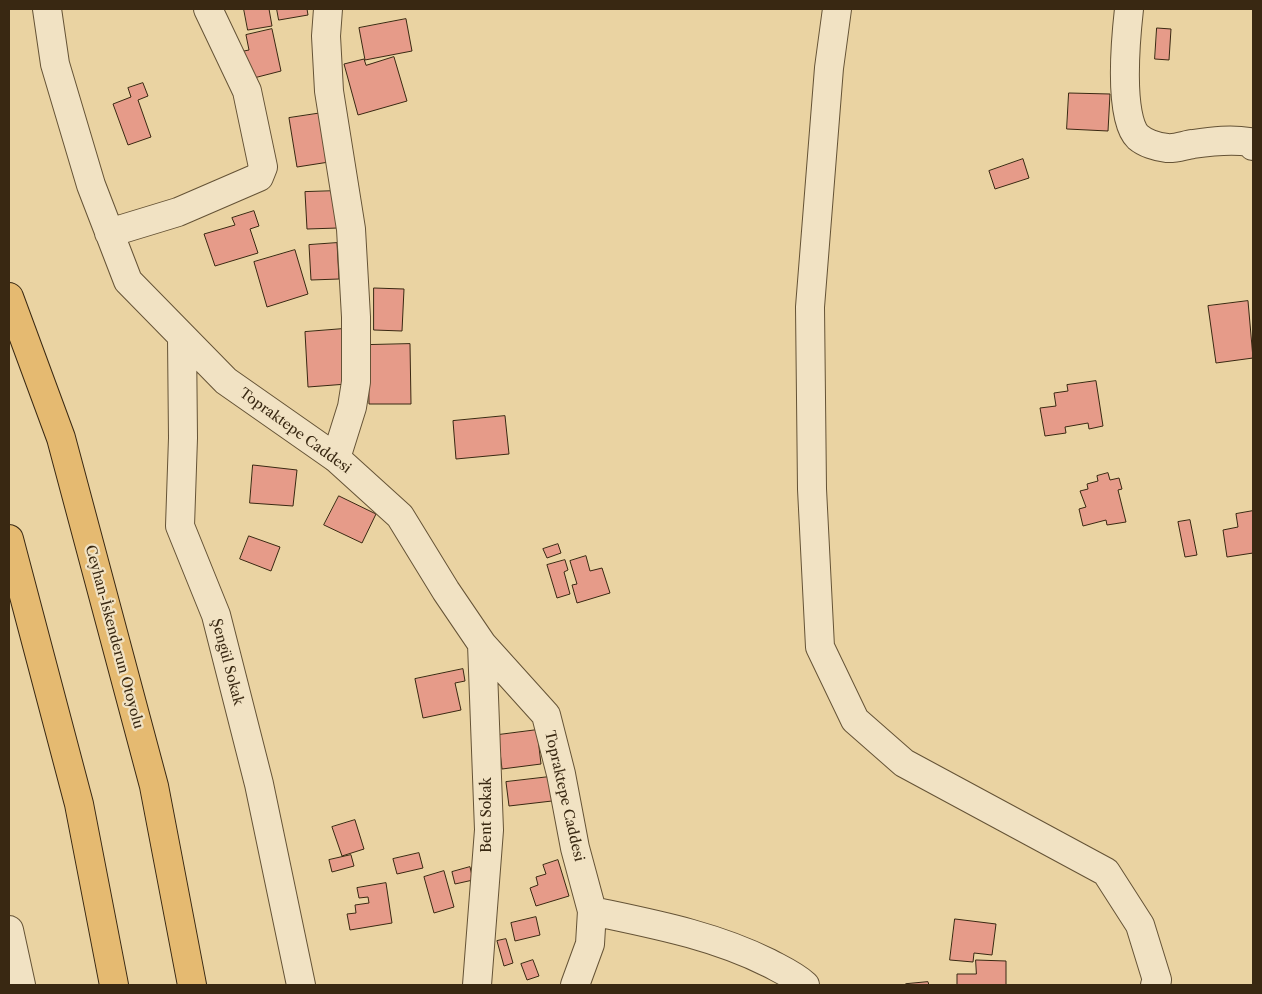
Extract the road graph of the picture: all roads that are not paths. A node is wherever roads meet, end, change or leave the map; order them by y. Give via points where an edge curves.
1 (47, 9) edge
2 (208, 9) edge
3 (328, 9) edge
4 (837, 9) edge
5 (1130, 9) edge
6 (1253, 146) edge
7 (110, 233) junction
8 (9, 297) edge
9 (182, 338) junction
10 (336, 458) junction
11 (9, 539) edge
12 (482, 644) junction
13 (592, 911) junction
14 (9, 930) edge
15 (21, 985) edge
16 (114, 985) edge
17 (192, 985) edge
18 (301, 985) edge
19 (477, 985) edge
20 (574, 985) edge
21 (805, 985) edge
22 (1155, 985) edge

1 - 7 street, Topraktepe Caddesi via 55,64 91,185
2 - 7 street via 246,91 263,167 259,177 178,212
3 - 10 street via 329,91 351,229 356,317 356,382
4 - 22 street via 810,307 812,489 820,647 855,720 904,763 1106,872 1140,925 1157,980
5 - 6 street via 1125,40 1125,84 1130,123 1137,136 1147,143 1168,148 1232,139 1250,142
7 - 9 street, Topraktepe Caddesi via 128,281
8 - 17 highway, Ceyhan-İskenderun Otoyolu via 61,438 154,786
9 - 10 street, Topraktepe Caddesi via 226,381
9 - 18 street, Şengül Sokak via 180,526 218,624 259,784
10 - 12 street, Topraktepe Caddesi via 400,516
11 - 16 highway via 79,804
12 - 13 street, Topraktepe Caddesi via 546,715
12 - 19 street, Bent Sokak via 489,830
13 - 20 street, Topraktepe Caddesi via 590,944
13 - 21 street via 686,931 745,951 796,977
14 - 15 street

